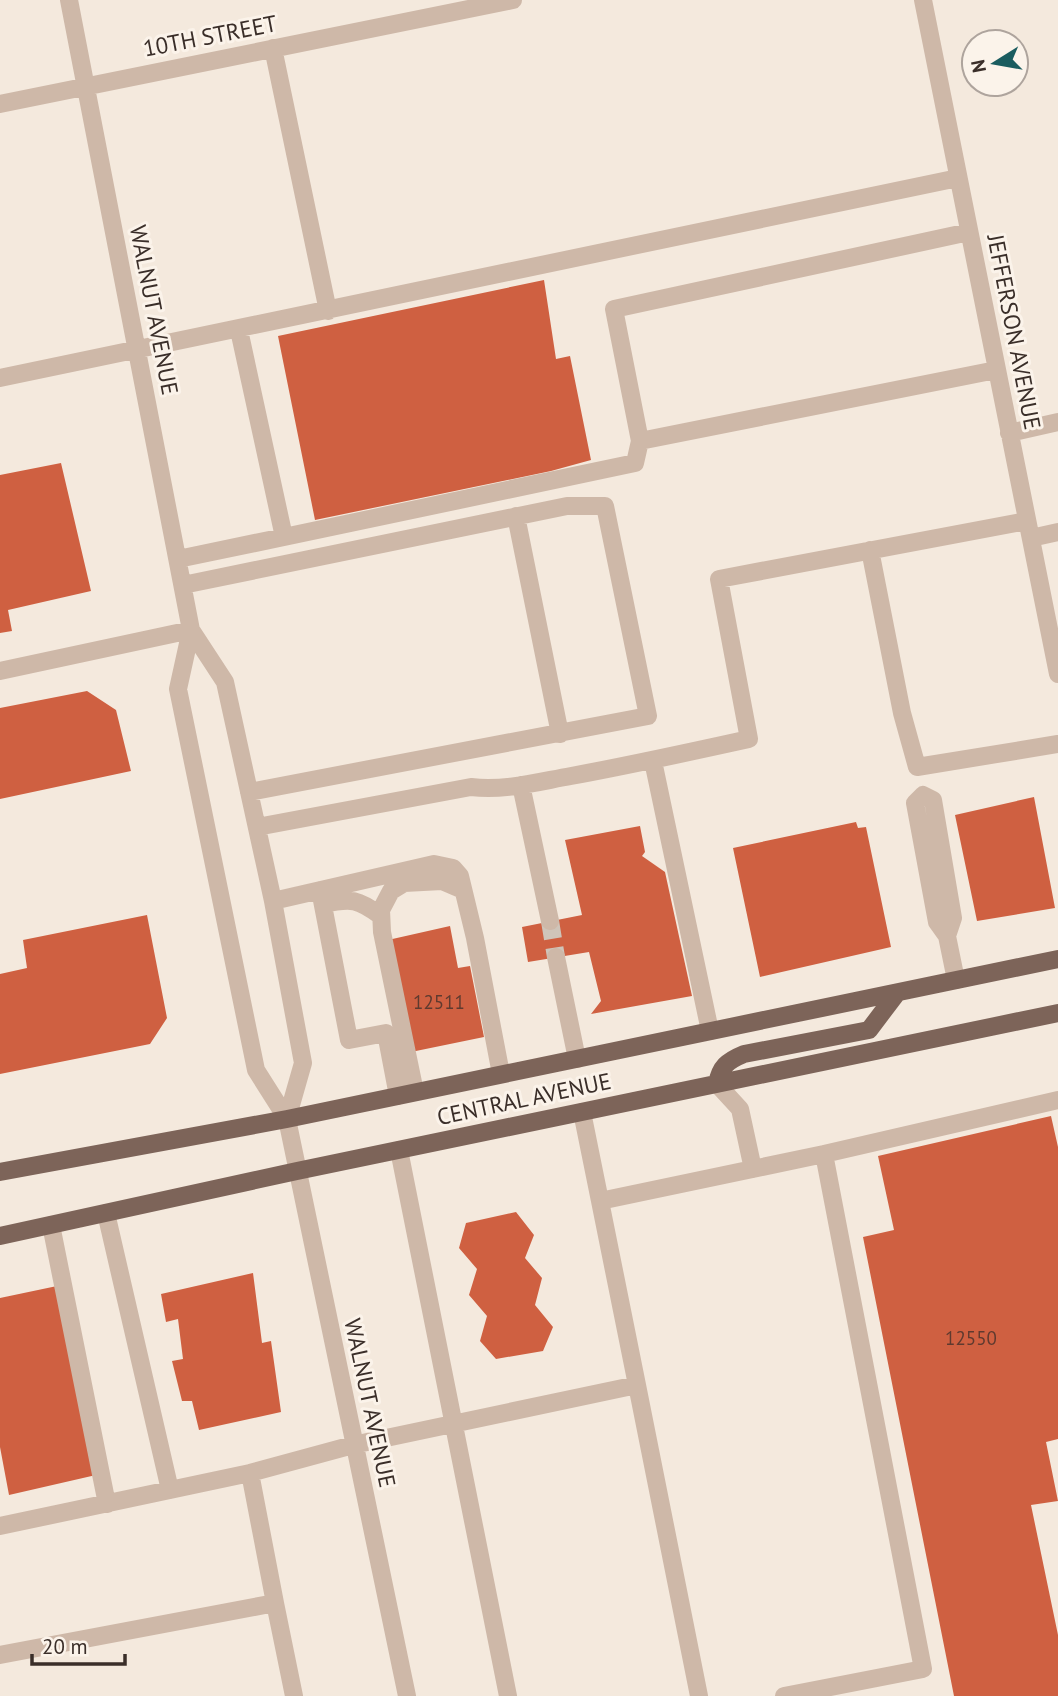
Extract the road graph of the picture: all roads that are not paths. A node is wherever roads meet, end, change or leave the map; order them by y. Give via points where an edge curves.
1 (69, 0) edge
2 (513, 0) edge
3 (923, 0) edge
4 (273, 48) junction
5 (86, 85) junction
6 (0, 104) edge
7 (958, 178) junction
8 (969, 232) junction
9 (328, 311) junction
10 (239, 330) junction
11 (137, 351) junction
12 (996, 370) junction
13 (0, 378) edge
14 (1058, 422) edge
15 (1009, 432) junction
16 (640, 441) junction
17 (516, 516) junction
18 (1029, 530) junction
19 (1058, 532) edge
20 (284, 537) junction
21 (870, 550) junction
22 (178, 559) junction
23 (183, 585) junction
24 (191, 630) junction
25 (0, 671) edge
26 (1058, 674) edge
27 (560, 734) junction
28 (1058, 744) edge
29 (653, 761) junction
30 (917, 767) junction
31 (521, 785) junction
32 (249, 792) junction
33 (257, 827) junction
34 (463, 890) junction
35 (321, 897) junction
36 (273, 901) junction
37 (382, 916) junction
38 (550, 921) tunnel mouth
39 (556, 957) tunnel mouth
40 (1058, 959) edge
41 (956, 980) junction
42 (897, 993) junction
43 (1058, 1013) edge
44 (710, 1031) junction
45 (577, 1059) junction
46 (501, 1074) junction
47 (717, 1084) junction
48 (407, 1094) junction
49 (1058, 1100) edge
50 (582, 1112) junction
51 (286, 1119) junction
52 (399, 1150) junction
53 (824, 1154) junction
54 (753, 1169) junction
55 (297, 1171) junction
56 (0, 1172) edge
57 (600, 1201) junction
58 (106, 1213) junction
59 (51, 1225) junction
60 (0, 1236) edge
61 (637, 1385) junction
62 (452, 1424) junction
63 (353, 1445) junction
64 (250, 1473) junction
65 (170, 1490) junction
66 (107, 1504) junction
67 (0, 1525) edge
68 (275, 1603) junction
69 (0, 1655) edge
70 (294, 1696) edge
71 (407, 1696) edge
72 (508, 1696) edge
73 (699, 1696) edge
74 (784, 1696) edge

1 - 5 street, WALNUT AVENUE
2 - 4 street, 10TH STREET
3 - 7 street, JEFFERSON AVENUE
4 - 5 street, 10TH STREET
4 - 9 street
5 - 6 street, 10TH STREET
5 - 11 street, WALNUT AVENUE
7 - 8 street, JEFFERSON AVENUE
7 - 9 street
8 - 12 street, JEFFERSON AVENUE
8 - 16 street via 614,309
9 - 10 street
10 - 11 street
10 - 20 street
11 - 13 street
11 - 22 street, WALNUT AVENUE
12 - 15 street, JEFFERSON AVENUE
12 - 16 street
14 - 15 street
15 - 18 street, JEFFERSON AVENUE
16 - 20 street via 635,463
17 - 23 street
17 - 27 street
17 - 27 street via 567,506 605,506 643,690 648,716
18 - 19 street
18 - 21 street
18 - 26 street, JEFFERSON AVENUE
20 - 22 street
21 - 29 street via 719,579 749,739
21 - 30 street
22 - 23 street, WALNUT AVENUE
23 - 24 street, WALNUT AVENUE
24 - 25 street
24 - 32 street, WALNUT AVENUE via 225,682
24 - 51 street, WALNUT AVENUE via 178,688 256,1070
27 - 32 street
28 - 30 street
29 - 31 street
29 - 44 street
30 - 41 street via 923,795 915,803 937,922 947,936
31 - 33 street via 495,790 471,786
31 - 38 street
32 - 33 street, WALNUT AVENUE
33 - 36 street, WALNUT AVENUE
34 - 35 street via 453,868 434,864
34 - 37 street via 442,881 404,883 391,891
34 - 46 street
35 - 36 street
35 - 37 street via 361,901
35 - 48 street via 349,1041 386,1033
36 - 51 street, WALNUT AVENUE via 303,1063
37 - 48 street
39 - 45 street
40 - 41 main road, CENTRAL AVENUE
41 - 42 main road, CENTRAL AVENUE
42 - 44 main road, CENTRAL AVENUE
42 - 47 main road via 869,1030 744,1054 720,1070
43 - 47 main road, CENTRAL AVENUE
44 - 45 main road, CENTRAL AVENUE
45 - 46 main road, CENTRAL AVENUE
46 - 48 main road, CENTRAL AVENUE
47 - 50 main road, CENTRAL AVENUE
47 - 54 street via 740,1110
48 - 51 main road, CENTRAL AVENUE
49 - 53 street
50 - 52 main road, CENTRAL AVENUE
50 - 57 street
51 - 55 street, WALNUT AVENUE
51 - 56 main road, CENTRAL AVENUE
52 - 55 main road, CENTRAL AVENUE
52 - 62 street
53 - 54 street
53 - 74 street via 923,1669
54 - 57 street
55 - 58 main road, CENTRAL AVENUE
55 - 63 street, WALNUT AVENUE
57 - 61 street
58 - 59 main road, CENTRAL AVENUE
58 - 65 street
59 - 60 main road, CENTRAL AVENUE
59 - 66 street
61 - 62 street
61 - 73 street
62 - 63 street
62 - 72 street
63 - 64 street
63 - 71 street, WALNUT AVENUE
64 - 65 street
64 - 68 street
65 - 66 street
66 - 67 street
68 - 69 street
68 - 70 street

